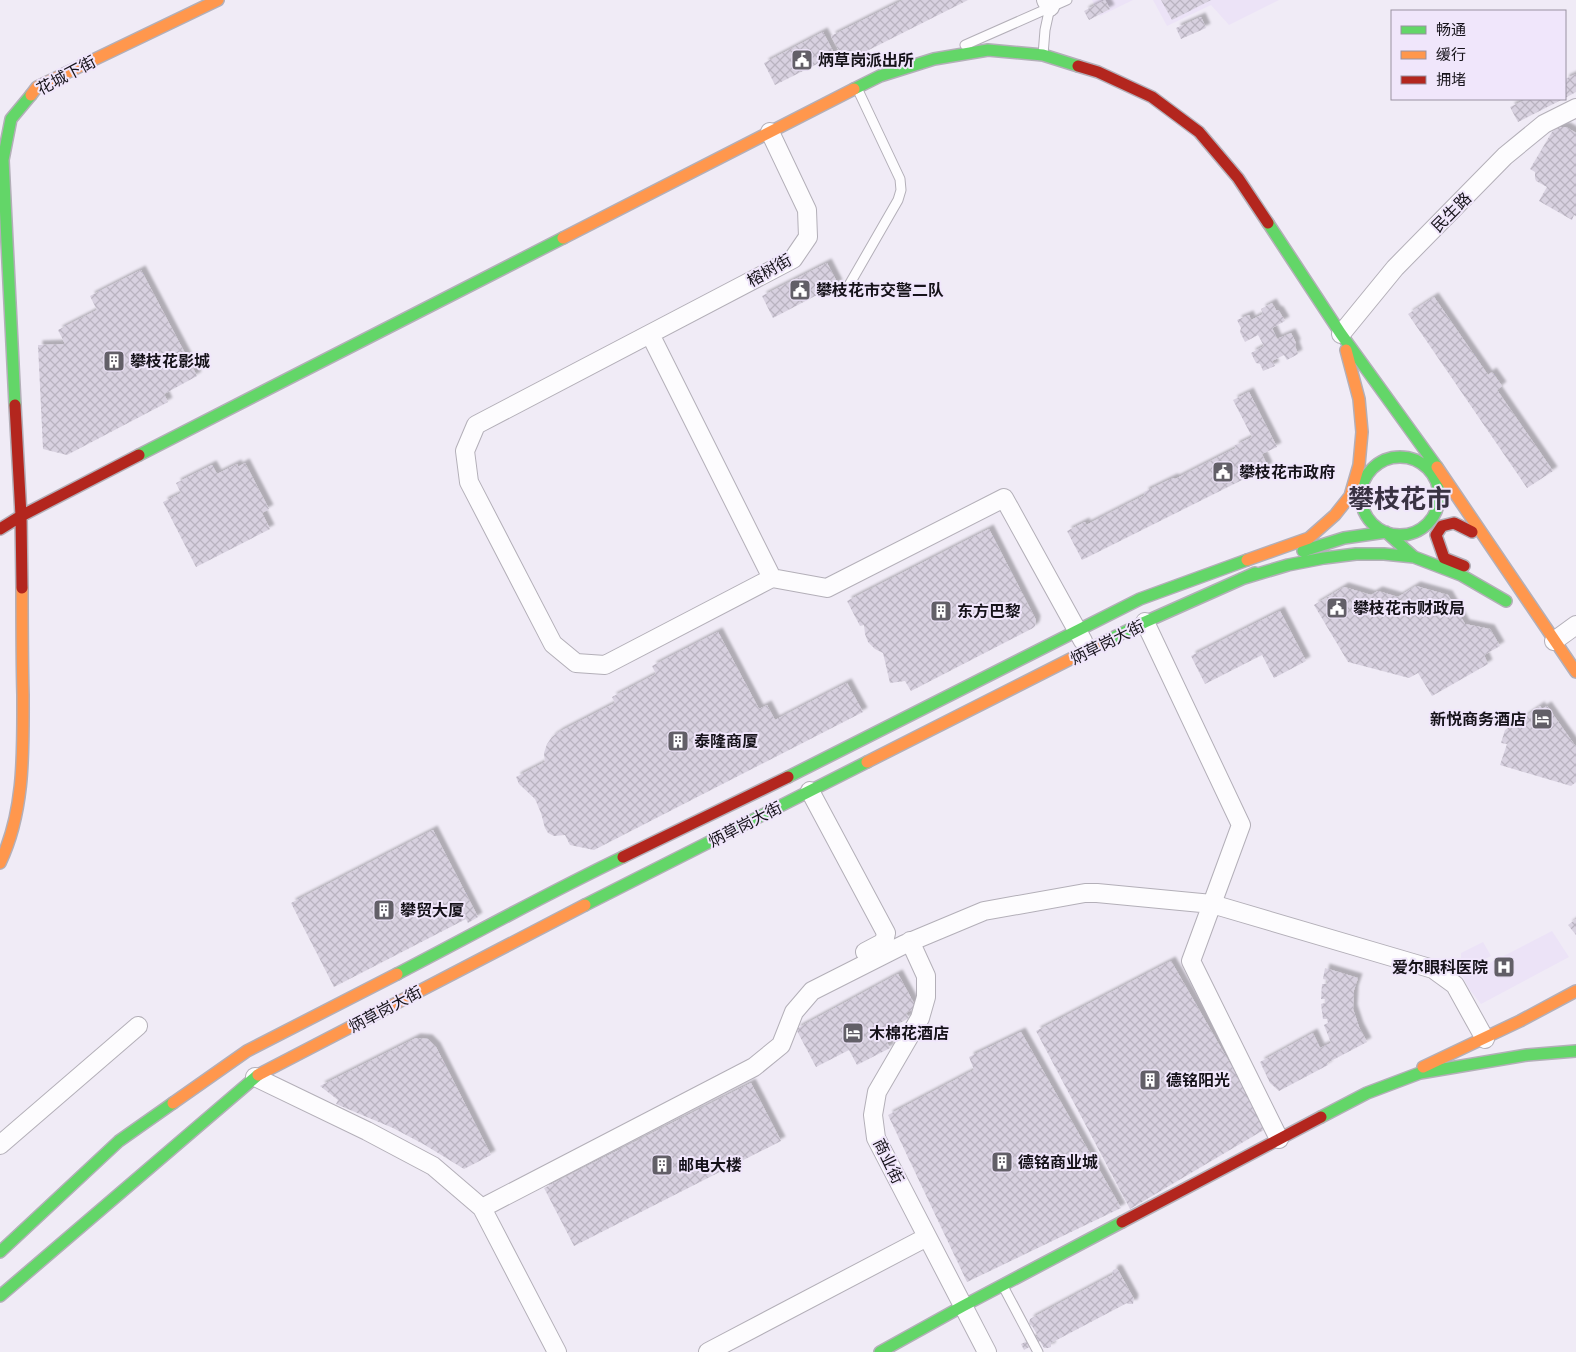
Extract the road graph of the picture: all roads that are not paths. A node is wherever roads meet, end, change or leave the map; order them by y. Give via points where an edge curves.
1 (218, 0) edge
2 (1067, 0) edge
3 (1054, 3) edge
4 (1043, 55) junction
5 (934, 58) junction
6 (857, 88) junction
7 (1576, 108) edge
8 (770, 132) junction
9 (845, 292) dead end
10 (5, 293) edge
11 (650, 334) junction
12 (1341, 334) junction
13 (1352, 368) junction
14 (1374, 379) junction
15 (1390, 406) junction
16 (1372, 419) dead end
17 (1364, 428) junction
18 (1401, 436) dead end
19 (1431, 473) junction
20 (1367, 477) junction
21 (1349, 499) junction
22 (21, 516) junction
23 (0, 529) edge
24 (1386, 532) junction
25 (1472, 532) junction
26 (1414, 557) junction
27 (772, 578) junction
28 (1239, 580) junction
29 (1145, 622) junction
30 (1576, 625) edge
31 (1531, 626) dead end
32 (1077, 630) junction
33 (1549, 642) junction
34 (1088, 650) junction
35 (1573, 676) edge
36 (810, 792) junction
37 (0, 863) edge
38 (1212, 904) junction
39 (910, 941) junction
40 (812, 991) junction
41 (1576, 991) edge
42 (138, 1026) dead end
43 (1485, 1038) junction
44 (1576, 1051) edge
45 (255, 1077) junction
46 (1367, 1093) junction
47 (1279, 1139) junction
48 (0, 1145) edge
49 (482, 1208) junction
50 (927, 1237) junction
51 (0, 1252) edge
52 (1003, 1286) junction
53 (0, 1296) edge
54 (969, 1317) junction
55 (556, 1352) edge
56 (708, 1352) edge
57 (880, 1352) edge
58 (987, 1352) edge
59 (1038, 1352) edge

1 - 10 main road, 花城下街 via 37,87 11,119 3,160
2 - 3 lane
3 - 4 lane via 1045,30
3 - 5 lane
4 - 5 main road via 988,50
4 - 12 main road via 1098,72 1152,97 1199,132 1238,178
5 - 6 main road via 880,76
6 - 8 main road
6 - 9 lane via 900,179 901,190
7 - 12 street, 民生路 via 1544,124 1505,156 1396,268
8 - 11 street, 榕树街 via 807,210 808,237 794,259
8 - 22 main road
10 - 22 main road, 花城下街
11 - 27 street
11 - 27 street, 榕树街 via 476,425 464,451 469,482 553,644 576,663 605,665
12 - 13 main road
12 - 14 main road
13 - 16 main road
13 - 17 main road
14 - 15 main road
14 - 33 main road via 1527,598
15 - 18 main road
15 - 19 main road
17 - 20 main road
17 - 21 main road via 1359,471
19 - 20 main road via 1413,459 1401,458 1379,464
19 - 24 main road via 1438,484 1440,496 1432,519 1411,534
19 - 25 main road
20 - 21 main road, 炳草岗大街
20 - 24 main road via 1362,504 1366,515
21 - 32 main road, 炳草岗大街 via 1309,538 1140,599
22 - 23 main road
22 - 37 main road, 花城下街 via 23,736 20,794 8,846
24 - 26 main road
24 - 28 main road via 1319,544
25 - 26 main road via 1454,523 1442,526 1436,535 1444,558 1473,570 1509,604 1461,574
25 - 33 main road
26 - 28 main road via 1356,554 1324,558
27 - 32 street via 827,588 1004,498
28 - 29 main road, 炳草岗大街
29 - 34 main road, 炳草岗大街
29 - 38 street via 1242,824
30 - 33 street
31 - 33 main road
32 - 34 street
32 - 51 main road, 炳草岗大街 via 801,771 550,893 247,1051 119,1141
33 - 35 main road
34 - 36 main road, 炳草岗大街
36 - 40 street via 886,933 884,942 813,979
36 - 45 main road, 炳草岗大街
38 - 39 street via 1085,893 984,910
38 - 43 street via 1433,969 1455,985
38 - 47 street via 1190,962
39 - 40 street
39 - 50 street, 商业街 via 926,976 926,997 920,1018 877,1092 873,1115 876,1138
40 - 49 street via 794,1012 781,1046 754,1067
41 - 43 main road
42 - 48 street
43 - 46 main road
44 - 46 main road via 1527,1055 1420,1073
45 - 49 street via 433,1166
45 - 53 main road, 炳草岗大街
46 - 47 main road
47 - 52 main road
49 - 55 street
50 - 54 street, 商业街
50 - 56 street
52 - 54 main road
52 - 59 lane
54 - 57 main road
54 - 58 street, 商业街

